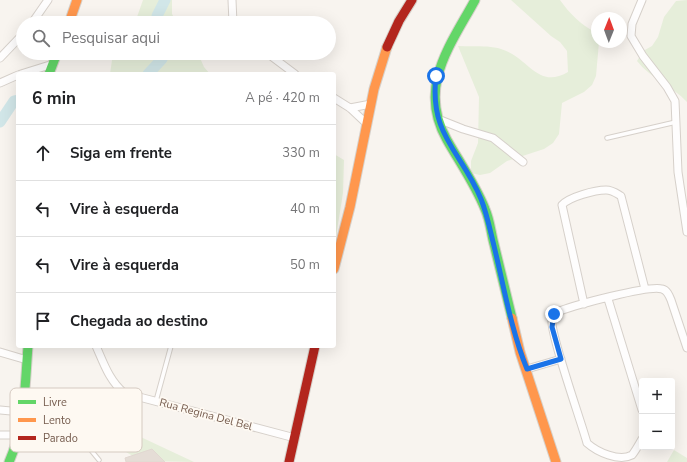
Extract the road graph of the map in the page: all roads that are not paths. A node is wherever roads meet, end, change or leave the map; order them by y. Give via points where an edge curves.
1 (48, 0) edge
2 (77, 0) edge
3 (232, 0) edge
4 (412, 0) edge
5 (475, 0) edge
6 (642, 0) edge
7 (37, 16) edge
8 (71, 16) edge
9 (233, 16) edge
10 (16, 41) edge
11 (0, 58) edge
12 (55, 60) edge
13 (276, 60) edge
14 (53, 64) junction
15 (26, 72) edge
16 (50, 72) edge
17 (292, 72) edge
18 (16, 75) edge
19 (0, 83) edge
20 (336, 99) edge
21 (371, 104) junction
22 (350, 108) junction
23 (438, 119) junction
24 (676, 122) junction
25 (367, 124) junction
26 (607, 138) dead end
27 (523, 162) dead end
28 (687, 232) edge
29 (336, 261) edge
30 (645, 289) junction
31 (608, 299) junction
32 (584, 304) junction
33 (28, 348) edge
34 (97, 348) edge
35 (170, 348) edge
36 (315, 348) edge
37 (687, 348) edge
38 (0, 352) edge
39 (561, 359) junction
40 (27, 360) junction
41 (527, 369) junction
42 (24, 388) edge
43 (118, 388) edge
44 (142, 398) edge
45 (639, 400) edge
46 (156, 401) junction
47 (0, 410) edge
48 (10, 411) edge
49 (0, 435) edge
50 (10, 436) edge
51 (295, 438) junction
52 (639, 444) edge
53 (93, 452) edge
54 (99, 460) dead end
55 (289, 462) edge
56 (556, 462) edge

1 - 7 street
2 - 8 street
3 - 9 street
4 - 21 street via 388,42
5 - 23 street via 436,76 435,104
6 - 24 street via 632,24 631,36 642,56 673,96
10 - 11 street
12 - 14 street
13 - 17 street
14 - 15 street
14 - 16 street
18 - 19 street
20 - 22 street
21 - 22 street
21 - 25 street
22 - 25 street
23 - 27 street via 493,138
23 - 41 street via 446,139 476,188 486,211 512,326
24 - 26 lane
24 - 28 street via 678,172
25 - 29 street
30 - 31 street
30 - 32 street via 621,196 612,191 602,191 570,199 562,205
30 - 37 street via 659,288 668,293
31 - 32 street
31 - 45 street
32 - 39 street via 554,314 552,327
33 - 40 street
34 - 43 street, Rua Regina Del Bel via 109,376
35 - 46 lane
36 - 51 street
38 - 40 street
39 - 41 street
39 - 52 street via 587,443 596,451 618,460 631,456
40 - 42 street
41 - 56 street
44 - 46 street, Rua Regina Del Bel
46 - 51 street, Rua Regina Del Bel
47 - 48 street
49 - 50 street
51 - 55 street
53 - 54 lane

